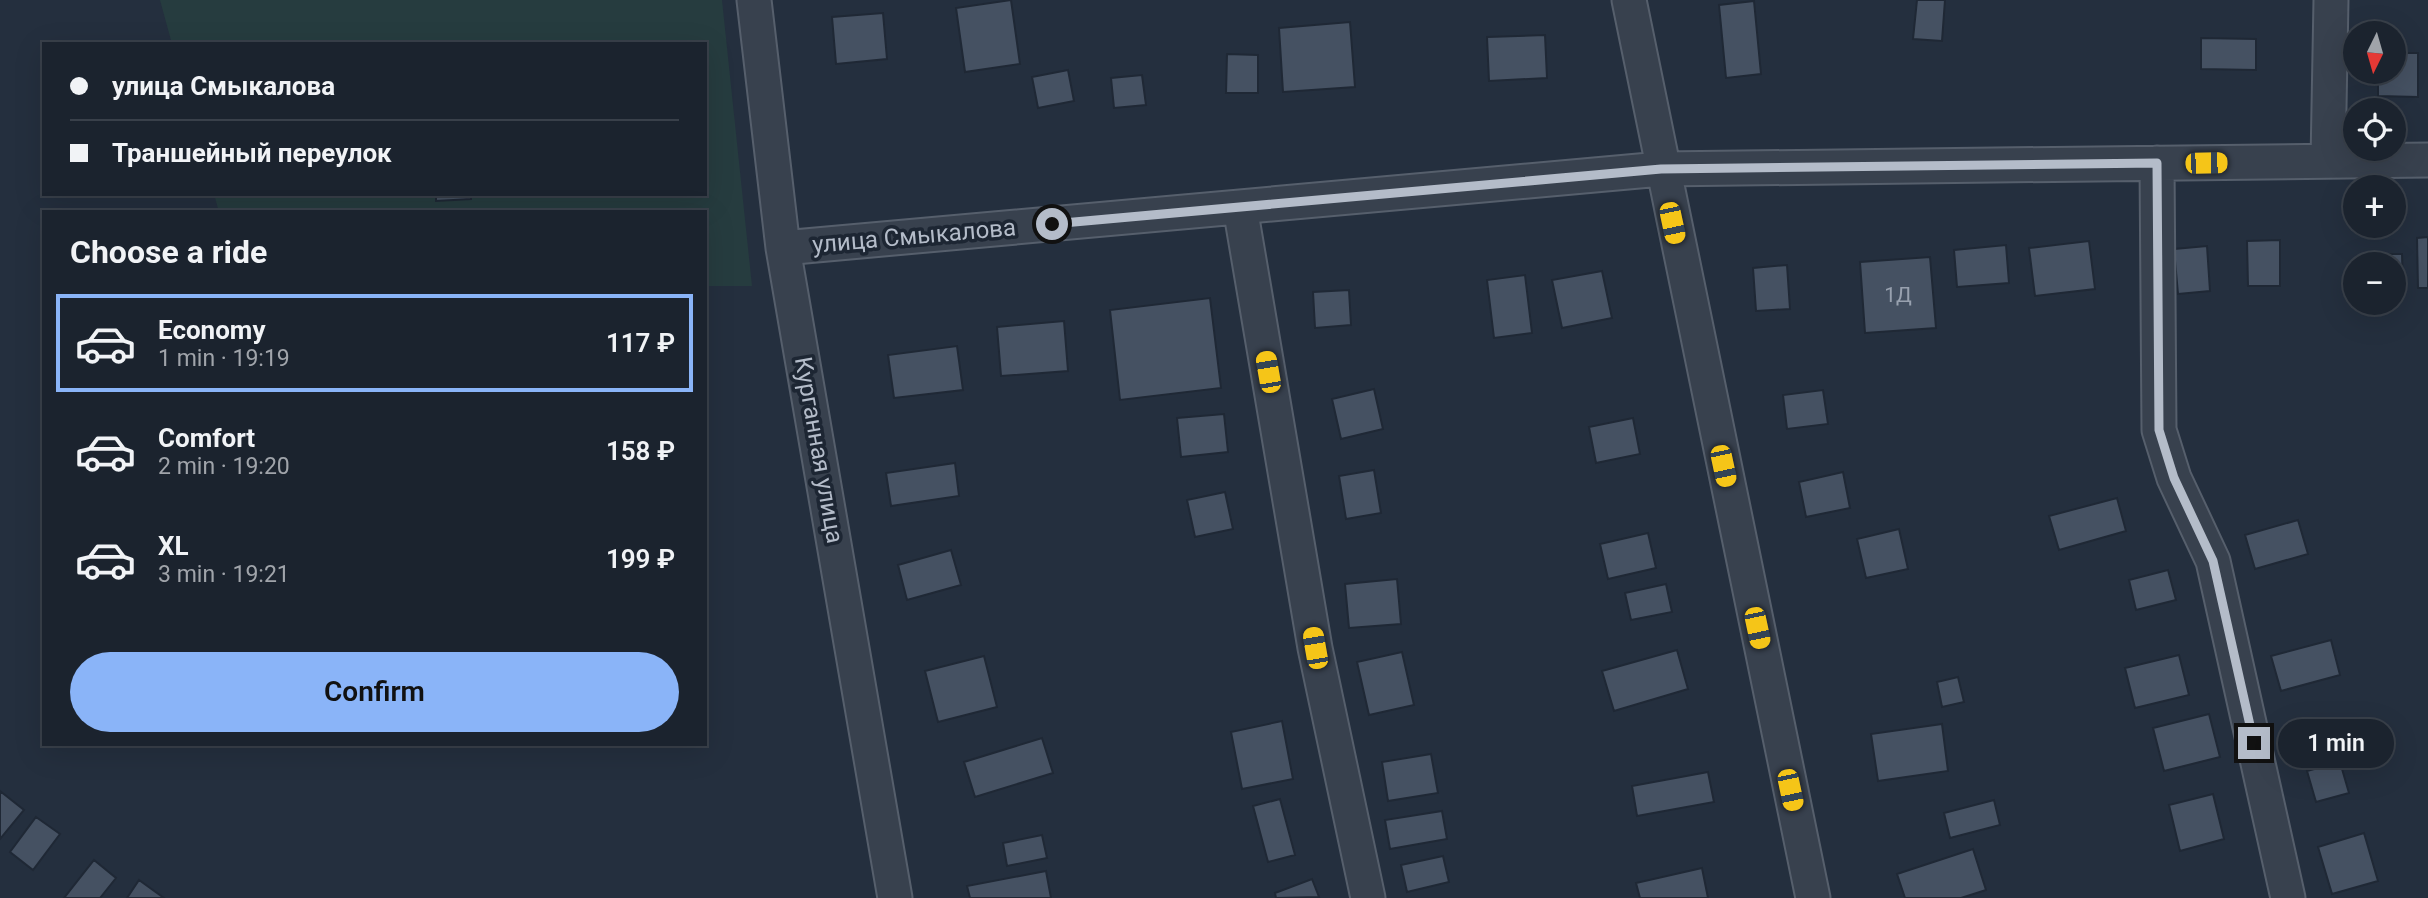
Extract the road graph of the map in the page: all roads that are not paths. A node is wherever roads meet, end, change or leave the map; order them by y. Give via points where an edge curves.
1 (754, 0) edge
2 (1629, 0) edge
3 (2331, 0) edge
4 (2428, 160) edge
5 (2328, 161) junction
6 (2157, 163) junction
7 (1661, 169) junction
8 (1240, 207) junction
9 (783, 248) junction
10 (895, 898) edge
11 (1368, 898) edge
12 (1813, 898) edge
13 (2288, 898) edge

1 - 9 street, Курганная улица
2 - 7 street
3 - 5 street
4 - 5 street, улица Смыкалова
5 - 6 street, улица Смыкалова
6 - 7 street, улица Смыкалова
6 - 13 street via 2159,430 2174,478 2213,561
7 - 8 street, улица Смыкалова
7 - 12 street
8 - 9 street, улица Смыкалова
8 - 11 street via 1315,648
9 - 10 street, Курганная улица

